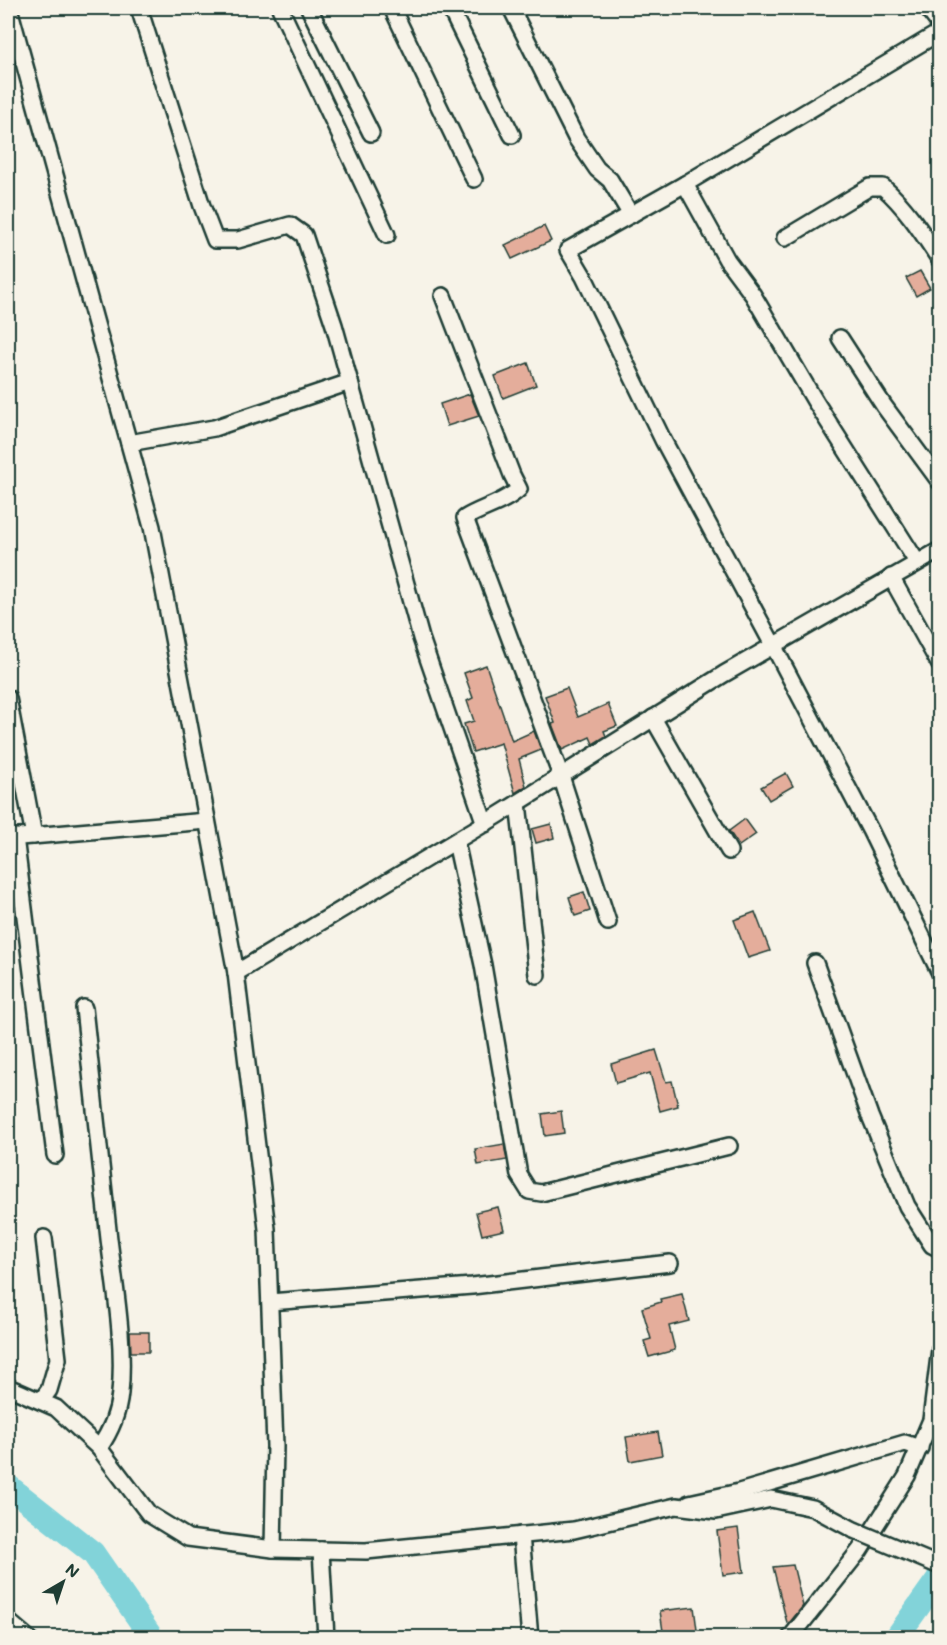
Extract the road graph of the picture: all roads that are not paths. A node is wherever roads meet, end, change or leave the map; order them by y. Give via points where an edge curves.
1 (9, 8) edge
2 (139, 8) edge
3 (280, 8) edge
4 (309, 8) edge
5 (392, 8) edge
6 (450, 8) edge
7 (511, 8) edge
8 (927, 8) edge
9 (939, 25) edge
10 (939, 32) edge
11 (371, 133) dead end
12 (512, 135) dead end
13 (474, 179) dead end
14 (685, 184) junction
15 (631, 215) junction
16 (387, 235) dead end
17 (785, 238) dead end
18 (939, 260) edge
19 (443, 296) dead end
20 (840, 338) dead end
21 (350, 382) junction
22 (129, 443) junction
23 (939, 482) edge
24 (939, 550) edge
25 (917, 562) junction
26 (891, 577) junction
27 (773, 645) junction
28 (939, 665) edge
29 (8, 698) edge
30 (653, 718) junction
31 (561, 776) junction
32 (518, 803) junction
33 (207, 821) junction
34 (485, 824) junction
35 (34, 836) junction
36 (11, 838) edge
37 (456, 842) junction
38 (729, 851) dead end
39 (608, 922) dead end
40 (815, 963) dead end
41 (939, 973) edge
42 (236, 974) junction
43 (537, 975) dead end
44 (84, 1008) dead end
45 (729, 1146) dead end
46 (55, 1155) dead end
47 (44, 1238) dead end
48 (939, 1249) edge
49 (670, 1263) dead end
50 (270, 1302) junction
51 (939, 1349) edge
52 (8, 1387) edge
53 (41, 1401) junction
54 (99, 1448) junction
55 (920, 1448) junction
56 (676, 1506) junction
57 (521, 1535) junction
58 (273, 1549) junction
59 (321, 1550) junction
60 (939, 1566) edge
61 (8, 1621) edge
62 (28, 1638) edge
63 (326, 1638) edge
64 (530, 1638) edge
65 (790, 1638) edge

1 - 22 street
2 - 21 street via 215,240 238,240 290,225 304,235
3 - 16 street
4 - 11 street
5 - 13 street
6 - 12 street
7 - 15 street via 576,138 597,169 610,180
8 - 9 street
10 - 14 street
14 - 15 street
14 - 25 street via 727,260 753,295
15 - 27 street via 567,250
17 - 18 street via 870,187 883,187 910,216
19 - 31 street via 519,489 465,518
20 - 23 street
21 - 22 street via 214,428
21 - 34 street via 421,638
22 - 33 street via 152,527
24 - 25 street
25 - 26 street
26 - 27 street
26 - 28 street
27 - 30 street
27 - 41 street via 870,830
29 - 35 street
30 - 31 street
30 - 38 street
31 - 32 street
31 - 39 street
32 - 34 street
32 - 43 street
33 - 35 street
33 - 42 street
34 - 37 street
35 - 36 street
36 - 46 street
37 - 42 street
37 - 45 street via 483,965 519,1175 529,1191 541,1193
40 - 48 street via 907,1206 932,1245
42 - 50 street via 267,1229
44 - 54 street via 121,1367 116,1416
47 - 53 street via 58,1359 49,1390
49 - 50 street via 472,1286
50 - 58 street via 275,1446
51 - 55 street via 931,1420
52 - 53 street
53 - 54 street via 56,1408
54 - 58 street via 149,1514 188,1538
55 - 56 street via 906,1443 739,1492
55 - 65 street via 908,1476 860,1550
56 - 57 street via 574,1530
56 - 60 street, bridge via 716,1511 771,1500 813,1508
57 - 59 street via 366,1551
57 - 64 street
58 - 59 street
59 - 63 street
61 - 62 street

